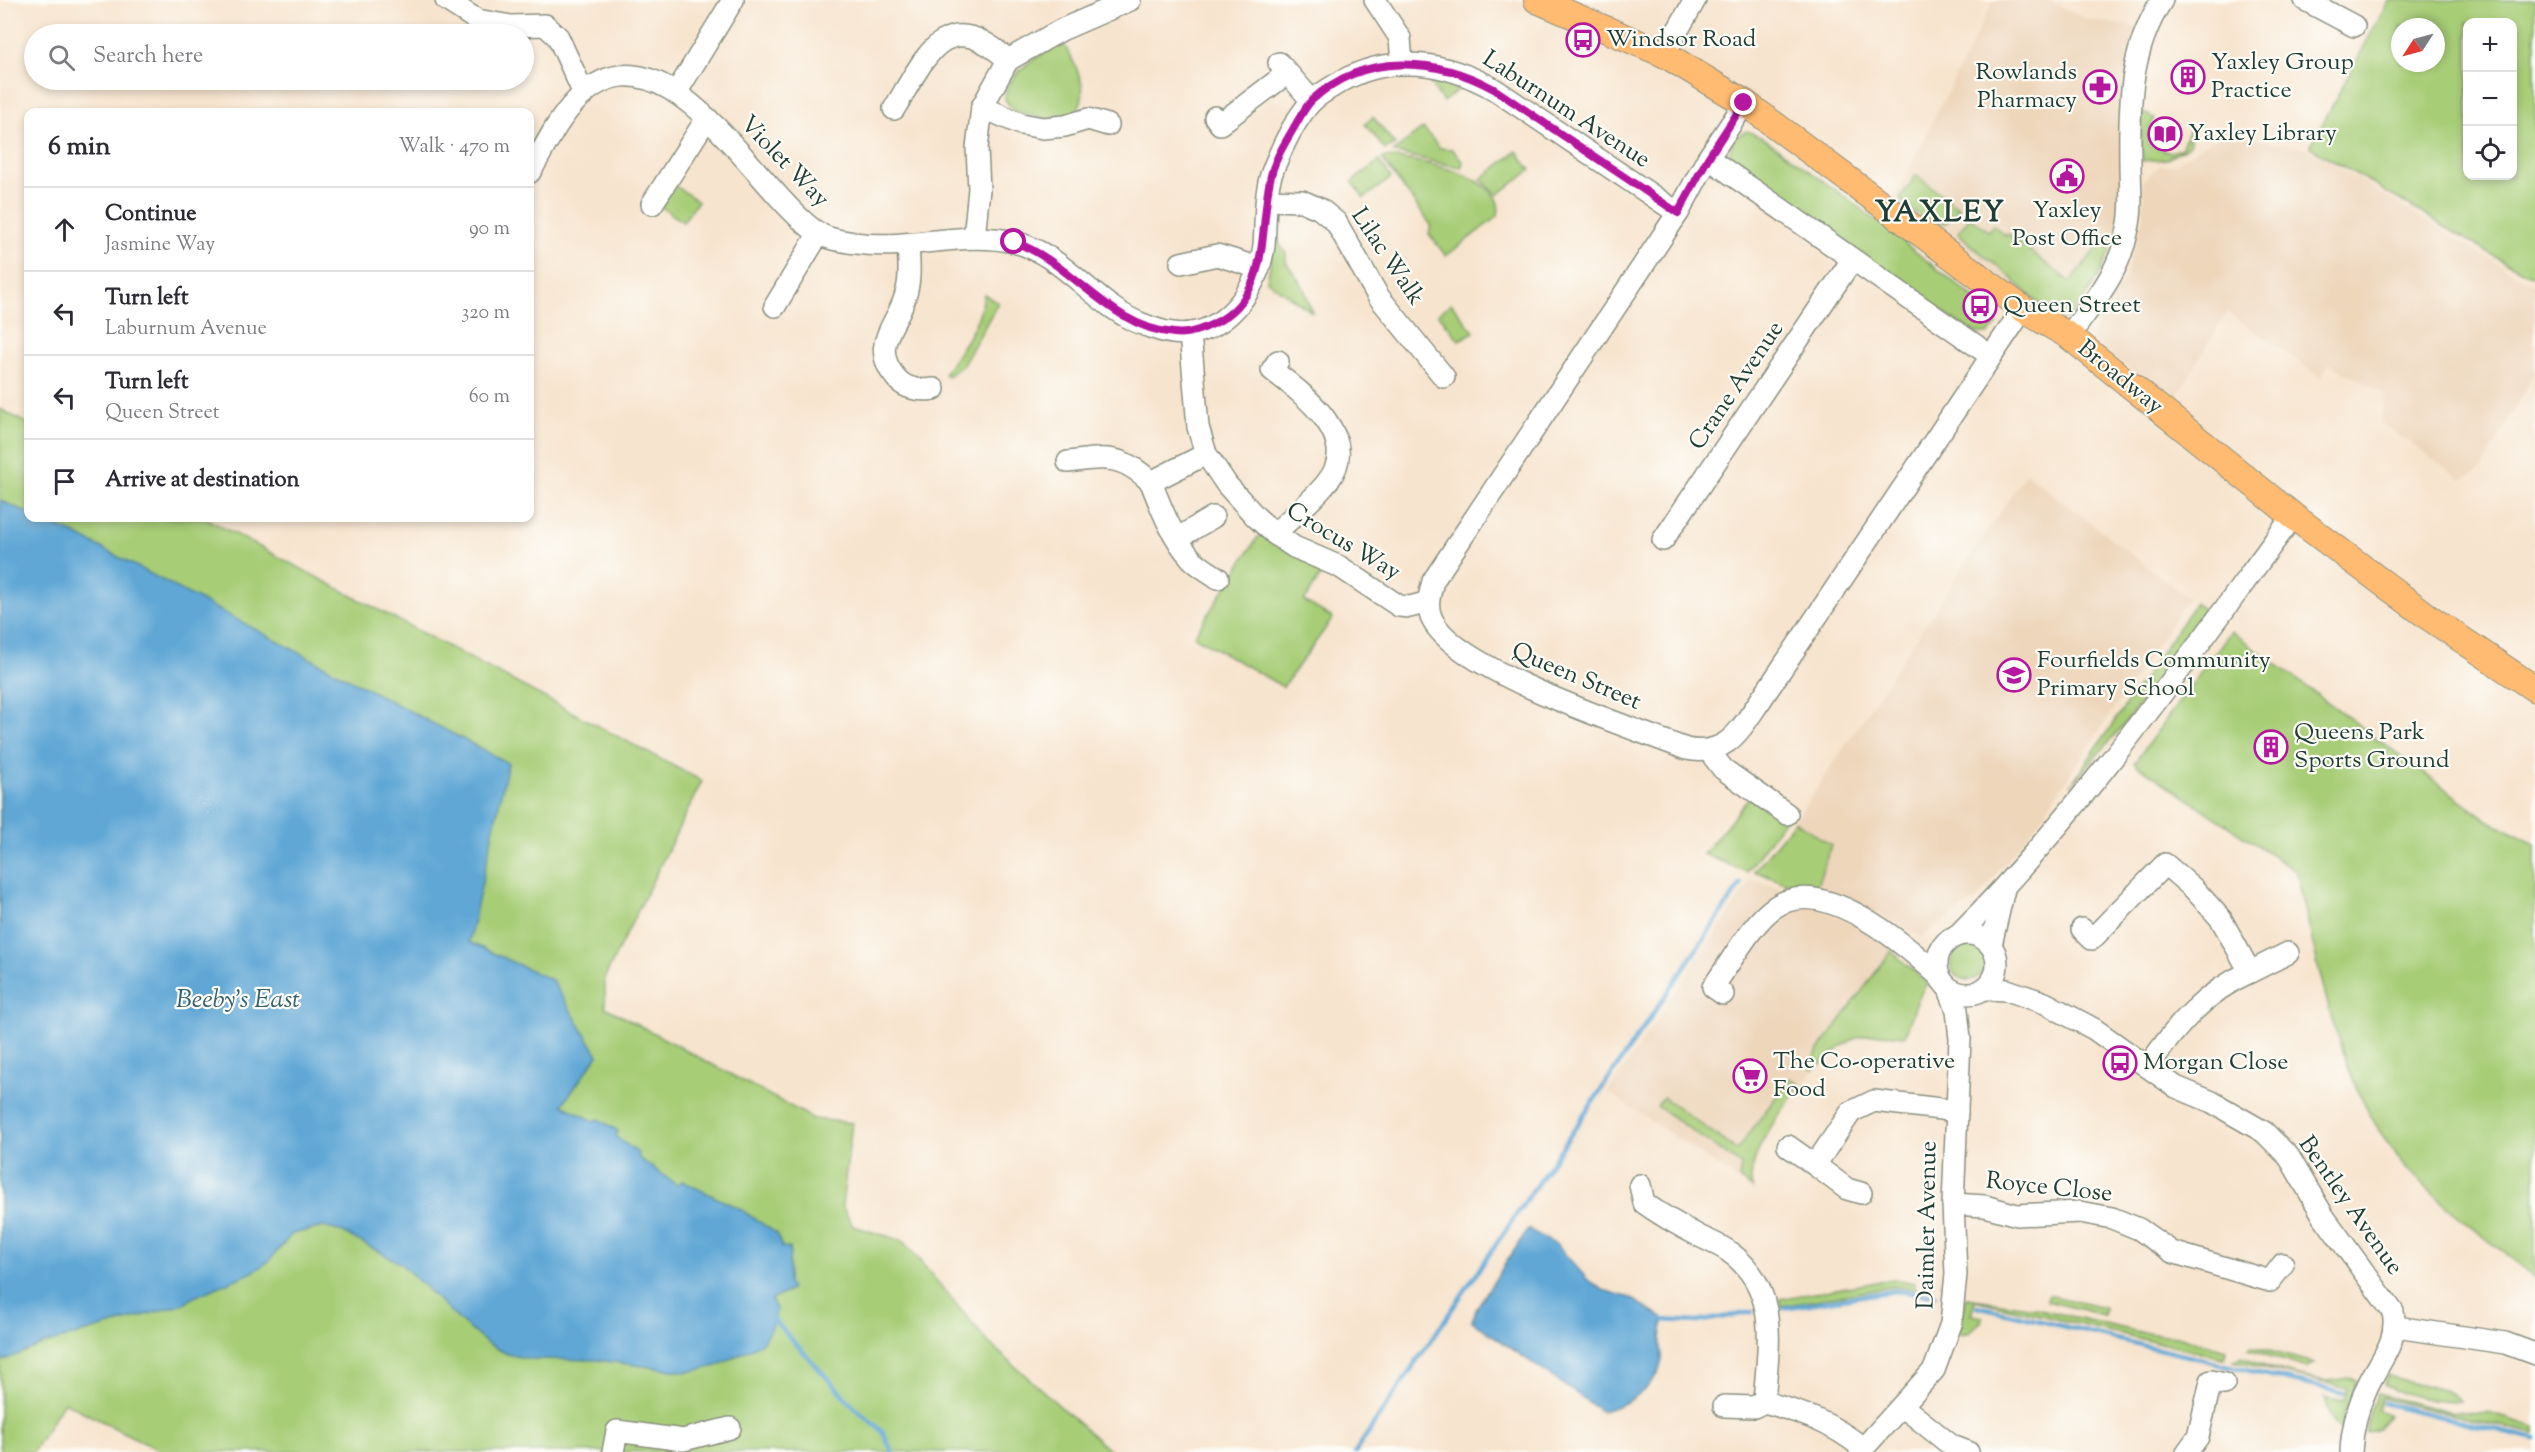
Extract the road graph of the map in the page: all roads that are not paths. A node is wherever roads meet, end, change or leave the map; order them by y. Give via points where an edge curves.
1 (446, 0) edge
2 (733, 0) edge
3 (1130, 0) edge
4 (1375, 0) edge
5 (1536, 0) edge
6 (1695, 0) edge
7 (2162, 0) edge
8 (2305, 0) edge
9 (1089, 8) edge
10 (500, 24) edge
11 (534, 25) edge
12 (2354, 26) dead end
13 (1664, 54) junction
14 (1008, 60) junction
15 (1402, 63) junction
16 (676, 93) junction
17 (584, 94) junction
18 (1311, 101) junction
19 (1744, 103) junction
20 (982, 107) junction
21 (892, 113) dead end
22 (1215, 117) dead end
23 (707, 118) junction
24 (1110, 126) dead end
25 (1708, 158) junction
26 (534, 165) edge
27 (1268, 200) junction
28 (652, 204) dead end
29 (1678, 213) junction
30 (819, 233) junction
31 (974, 238) junction
32 (908, 246) junction
33 (1187, 258) dead end
34 (1852, 260) junction
35 (1259, 268) junction
36 (775, 306) dead end
37 (2023, 309) junction
38 (1190, 333) junction
39 (2069, 336) junction
40 (1991, 356) junction
41 (1271, 370) dead end
42 (1444, 377) dead end
43 (934, 389) dead end
44 (1206, 454) junction
45 (1068, 462) dead end
46 (1151, 482) junction
47 (2293, 516) junction
48 (1213, 517) dead end
49 (1275, 534) junction
50 (1178, 538) junction
51 (1663, 540) dead end
52 (1218, 578) dead end
53 (1428, 602) junction
54 (2535, 689) edge
55 (1709, 751) junction
56 (1787, 814) dead end
57 (2005, 888) junction
58 (2082, 929) dead end
59 (1951, 940) junction
60 (1900, 941) junction
61 (1994, 952) junction
62 (2288, 953) dead end
63 (2250, 972) junction
64 (1944, 983) junction
65 (1979, 992) junction
66 (1723, 994) dead end
67 (2040, 1001) junction
68 (1960, 1039) junction
69 (2148, 1066) junction
70 (1957, 1111) junction
71 (1788, 1146) dead end
72 (1815, 1165) junction
73 (1861, 1193) dead end
74 (1637, 1198) dead end
75 (1953, 1204) junction
76 (2283, 1264) dead end
77 (2396, 1327) junction
78 (2535, 1354) edge
79 (2224, 1384) dead end
80 (1764, 1402) junction
81 (1724, 1406) dead end
82 (1902, 1406) junction
83 (730, 1428) dead end
84 (1861, 1450) edge
85 (613, 1452) edge
86 (1968, 1452) edge
87 (2187, 1452) edge
88 (2351, 1452) edge

1 - 10 street via 477,20
2 - 16 street
3 - 9 street
4 - 15 street via 1400,38
5 - 13 main road, Broadway
6 - 13 street
7 - 39 street via 2143,37 2129,105 2128,230 2115,273
8 - 12 street via 2338,10
9 - 14 street
11 - 17 street via 545,25 558,37
13 - 19 main road, Broadway
14 - 20 street
14 - 21 street via 978,37 968,35 941,42 928,54
15 - 18 street, Laburnum Avenue via 1350,76
15 - 29 street, Laburnum Avenue via 1437,66 1478,80
16 - 17 street, Violet Way via 642,76 629,75 613,77
16 - 23 street, Violet Way
17 - 26 street via 573,104
18 - 22 street via 1282,68 1220,124
18 - 27 street, Laburnum Avenue via 1281,149 1270,180
19 - 25 street
19 - 37 main road, Broadway
20 - 24 street via 1021,124 1043,128 1088,119
20 - 31 street
23 - 28 street
23 - 30 street, Violet Way
25 - 29 street
25 - 34 street
27 - 35 street, Laburnum Avenue
27 - 42 street, Lilac Walk via 1302,201 1336,222 1378,296
29 - 53 street via 1432,581
30 - 32 street, Violet Way via 873,246
30 - 36 street
31 - 32 street, Violet Way
31 - 38 street, Violet Way via 1014,242 1033,249 1136,322 1173,333
32 - 43 street via 906,295 888,331 884,356 899,381 910,388
33 - 35 street via 1217,255
34 - 40 street
34 - 51 street, Crane Avenue
35 - 38 street, Laburnum Avenue via 1246,296 1233,312
37 - 39 main road, Broadway
37 - 40 street
38 - 44 street, Crocus Way via 1195,402
39 - 47 main road, Broadway
40 - 55 street via 1740,730 1727,743
41 - 49 street via 1314,405 1335,435 1339,450 1338,465 1327,484
44 - 46 street
44 - 49 street, Crocus Way via 1227,485
45 - 46 street via 1104,457 1120,460 1134,466
46 - 50 street
47 - 54 main road, Broadway via 2430,618
47 - 57 street via 2164,691
48 - 50 street
49 - 53 street, Crocus Way via 1340,567 1399,606
50 - 52 street via 1192,560
53 - 55 street, Queen Street via 1441,633 1496,672 1530,690 1686,749
55 - 56 street via 1723,769
57 - 59 street
57 - 61 street
58 - 63 street via 2092,939 2165,864 2221,919
59 - 60 street
59 - 61 street via 1974,934
59 - 64 street via 1937,961
60 - 64 street
60 - 66 street via 1851,909 1822,901 1781,903 1765,915 1713,987
61 - 65 street via 1996,976
61 - 67 street, Bentley Avenue
62 - 63 street
63 - 69 street via 2229,981 2198,1006 2172,1032
64 - 65 street via 1959,994
64 - 68 street, Daimler Avenue via 1957,1010
65 - 67 street, Bentley Avenue via 2007,990
65 - 68 street, Daimler Avenue
67 - 69 street, Bentley Avenue via 2094,1029
68 - 70 street, Daimler Avenue
69 - 77 street, Bentley Avenue via 2176,1086 2251,1124 2289,1157 2324,1217 2393,1312
70 - 72 street via 1875,1101 1851,1112
70 - 75 street, Daimler Avenue
71 - 72 street
72 - 73 street via 1847,1190
74 - 80 street via 1668,1220 1726,1249 1758,1281 1770,1332
75 - 76 street, Royce Close via 1985,1206 2017,1215 2080,1212 2112,1218 2139,1229 2172,1252 2271,1288
75 - 82 street, Daimler Avenue via 1956,1274 1951,1324 1934,1370
77 - 78 street via 2505,1343
77 - 88 street via 2393,1341 2358,1409
79 - 87 street via 2211,1381 2198,1437
80 - 81 street via 1754,1407
80 - 84 street via 1807,1414 1837,1428
82 - 84 street, Daimler Avenue
82 - 86 street via 1952,1446
83 - 85 street via 683,1440 617,1431

